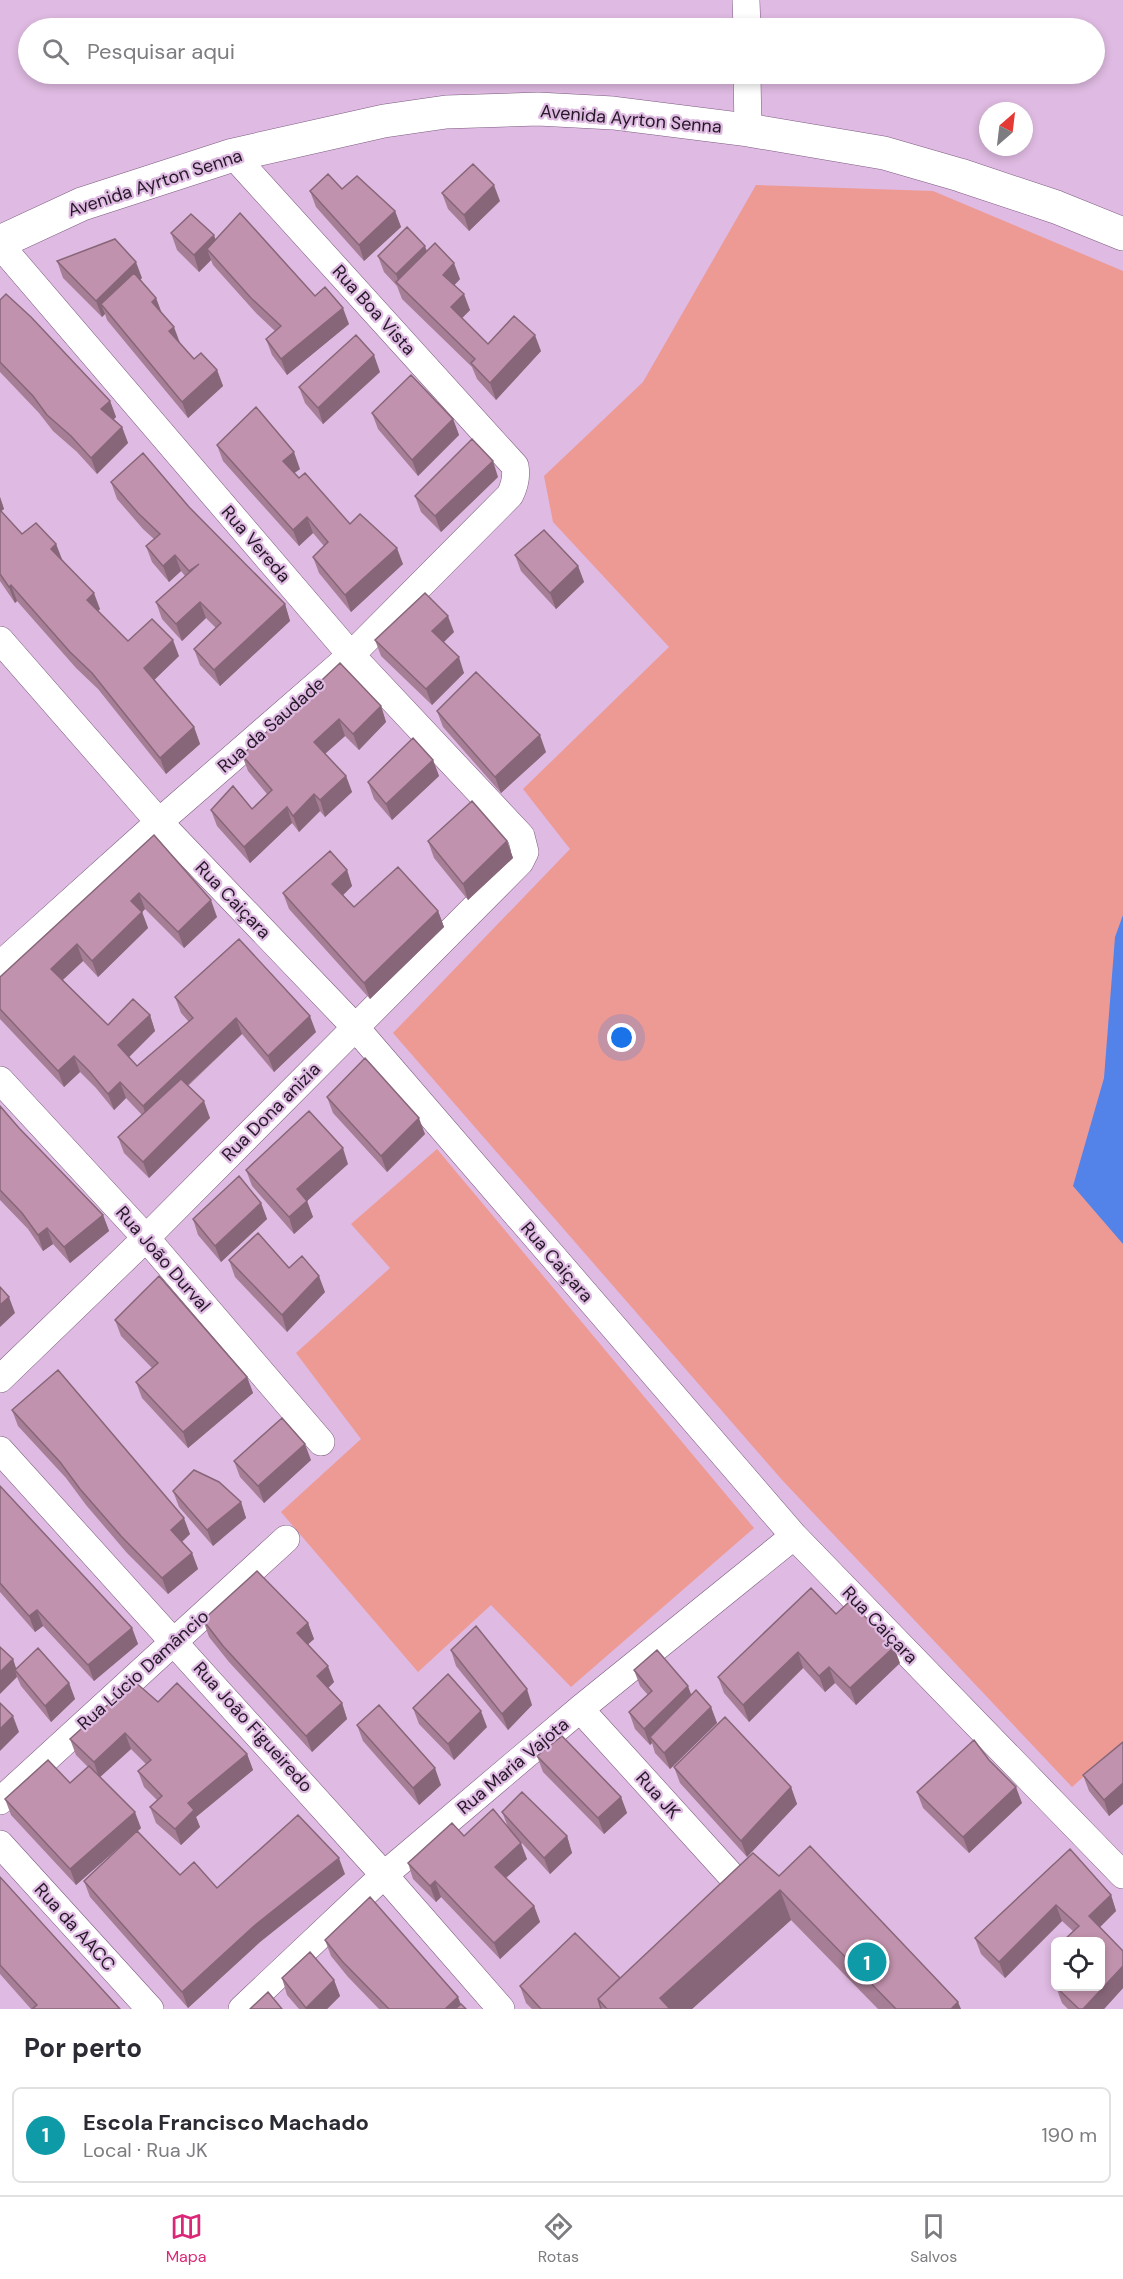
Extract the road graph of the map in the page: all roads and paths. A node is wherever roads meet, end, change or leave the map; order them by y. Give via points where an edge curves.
1 (746, 0) edge
2 (747, 18) edge
3 (747, 84) edge
4 (748, 130) junction
5 (233, 155) junction
6 (1123, 234) edge
7 (0, 243) edge
8 (515, 466) joint
9 (0, 640) edge
10 (351, 655) junction
11 (159, 822) junction
12 (521, 836) joint
13 (0, 966) edge
14 (355, 1027) junction
15 (0, 1080) edge
16 (146, 1238) junction
17 (0, 1379) edge
18 (321, 1442) dead end
19 (0, 1450) edge
20 (794, 1536) junction
21 (286, 1539) dead end
22 (175, 1641) junction
23 (580, 1709) junction
24 (0, 1801) edge
25 (0, 1844) edge
26 (384, 1875) junction
27 (1123, 1875) edge
28 (736, 1881) edge
29 (150, 2009) edge
30 (242, 2009) edge
31 (501, 2009) edge

1 - 2 street
3 - 4 street
4 - 5 main road, Avenida Ayrton Senna via 613,113 446,112 384,121
4 - 6 main road, Avenida Ayrton Senna via 884,153 1056,207
5 - 7 main road, Avenida Ayrton Senna via 82,204
5 - 8 street, Rua Boa Vista
7 - 10 street, Rua Vereda
8 - 10 street, Rua da Saudade via 517,475 510,495
9 - 11 street, Rua Caiçara
10 - 11 street, Rua da Saudade
10 - 12 street, Rua Vereda
11 - 13 street, Rua da Saudade
11 - 14 street, Rua Caiçara
12 - 14 street, Rua Dona anizia via 525,852 520,862
14 - 16 street, Rua Dona anizia
14 - 20 street, Rua Caiçara
15 - 16 street, Rua João Durval
16 - 17 street, Rua Dona anizia
16 - 18 street, Rua João Durval
19 - 22 street, Rua João Figueiredo
20 - 23 street, Rua Maria Vajota
20 - 27 street, Rua Caiçara
21 - 22 street, Rua Lúcio Damâncio
22 - 24 street, Rua Lúcio Damâncio
22 - 26 street, Rua João Figueiredo
23 - 26 street, Rua Maria Vajota
23 - 28 street, Rua JK
25 - 29 street, Rua da AACC
26 - 30 street, Rua Maria Vajota
26 - 31 street, Rua João Figueiredo

